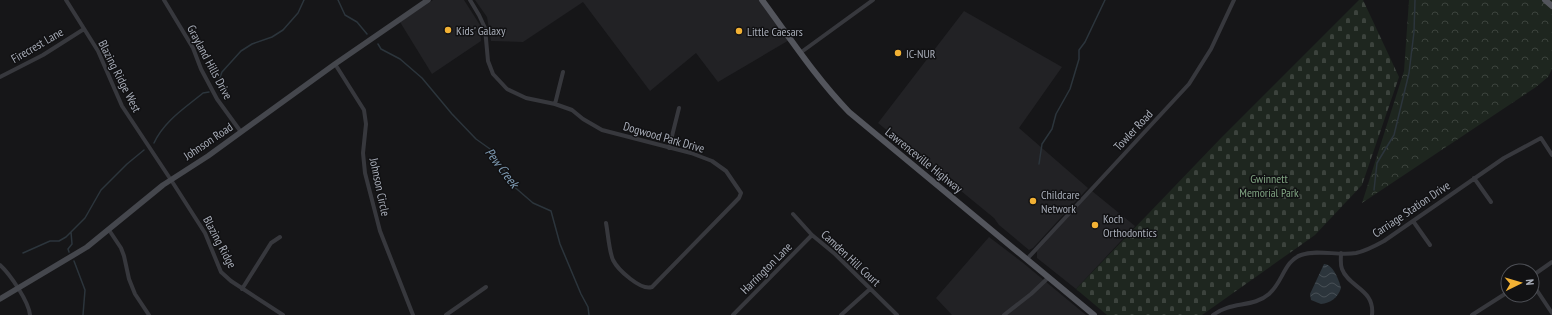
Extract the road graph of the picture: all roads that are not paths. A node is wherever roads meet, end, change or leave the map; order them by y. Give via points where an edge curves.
1 (66, 0) edge
2 (164, 0) edge
3 (428, 0) edge
4 (470, 0) edge
5 (762, 0) edge
6 (873, 0) edge
7 (1234, 0) edge
8 (1546, 0) edge
9 (1552, 6) edge
10 (84, 29) junction
11 (800, 53) junction
12 (335, 64) junction
13 (563, 72) dead end
14 (0, 77) edge
15 (555, 104) junction
16 (679, 108) dead end
17 (241, 132) junction
18 (669, 148) junction
19 (1552, 155) edge
20 (1474, 178) junction
21 (171, 179) junction
22 (1491, 202) dead end
23 (793, 214) dead end
24 (1413, 220) junction
25 (606, 223) dead end
26 (109, 230) junction
27 (812, 235) junction
28 (280, 237) dead end
29 (1430, 245) dead end
30 (1341, 253) junction
31 (1027, 259) junction
32 (1552, 262) edge
33 (0, 265) edge
34 (1540, 270) edge
35 (1049, 277) junction
36 (486, 287) dead end
37 (18, 288) junction
38 (242, 289) junction
39 (870, 289) junction
40 (1540, 295) edge
41 (1500, 297) edge
42 (0, 299) edge
43 (1552, 313) edge
44 (30, 315) edge
45 (149, 315) edge
46 (283, 315) edge
47 (413, 315) edge
48 (446, 315) edge
49 (734, 315) edge
50 (841, 315) edge
51 (898, 315) edge
52 (1004, 315) edge
53 (1094, 315) edge
54 (1212, 315) edge
55 (1372, 315) edge
56 (1472, 315) edge

1 - 10 street, Blazing Ridge West
2 - 17 street, Grayland Hills Drive via 193,48 217,99
3 - 12 street, Johnson Road
4 - 15 street, Dogwood Park Drive via 480,15 488,61 493,74 507,89 526,98
5 - 11 main road, Lawrenceville Highway
6 - 11 street
7 - 31 street, Towler Road via 1211,48 1189,84
8 - 9 main road
10 - 14 street, Firecrest Lane via 43,55
10 - 21 street, Blazing Ridge West via 98,51 122,106
11 - 31 main road, Lawrenceville Highway via 833,96 849,112
12 - 17 street, Johnson Road
12 - 47 street, Johnson Circle via 364,110 365,173 380,231
13 - 15 street
15 - 18 street, Dogwood Park Drive via 572,110 602,130
16 - 18 street
17 - 21 street, Johnson Road
18 - 25 street, Dogwood Park Drive via 712,161 726,171 741,193 739,198 652,287 648,288 630,278 612,259
19 - 20 street, Carriage Station Drive via 1541,138
20 - 22 street
20 - 24 street, Carriage Station Drive
21 - 26 street, Johnson Road
21 - 38 street, Blazing Ridge via 205,233 222,272
23 - 27 street, Camden Hill Court
24 - 29 street
24 - 30 street, Carriage Station Drive via 1370,249
26 - 37 street, Johnson Road via 80,252
26 - 45 street via 121,248 134,294
27 - 39 street, Camden Hill Court
27 - 49 street, Harrington Lane
28 - 38 street via 271,243
30 - 54 street, Carriage Station Drive via 1298,255 1289,262 1279,284 1268,295 1252,303 1230,306
30 - 55 street via 1342,268 1347,278 1367,294
31 - 35 main road, Lawrenceville Highway
32 - 34 street
33 - 37 street
35 - 52 street via 1032,294
35 - 53 main road, Lawrenceville Highway
36 - 48 street
37 - 42 street, Johnson Road
37 - 44 street
38 - 46 street, Blazing Ridge
39 - 50 street
39 - 51 street, Camden Hill Court
40 - 43 street
41 - 56 street

